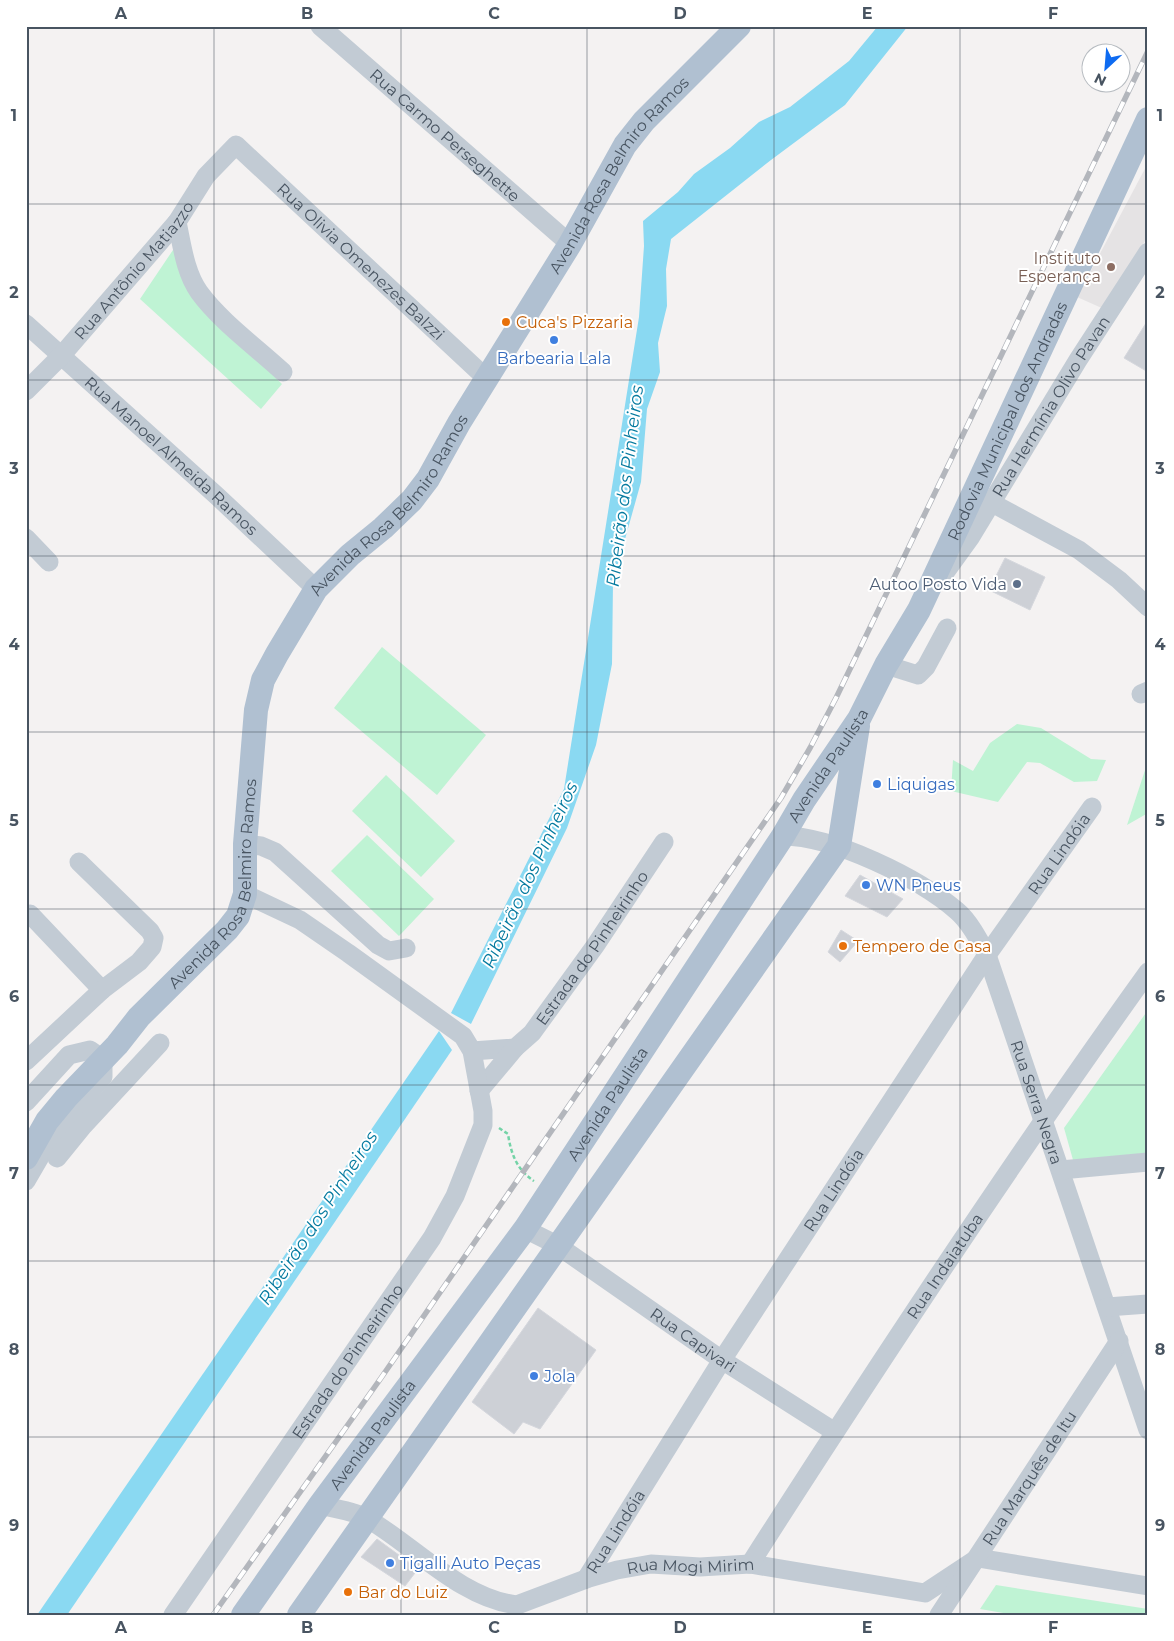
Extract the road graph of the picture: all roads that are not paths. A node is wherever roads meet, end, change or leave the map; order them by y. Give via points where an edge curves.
1 (320, 26) edge
2 (739, 26) edge
3 (1148, 119) edge
4 (236, 145) joint
5 (177, 222) junction
6 (570, 244) junction
7 (1148, 252) edge
8 (26, 324) edge
9 (61, 356) junction
10 (282, 372) dead end
11 (486, 378) junction
12 (26, 391) edge
13 (992, 503) junction
14 (26, 538) edge
15 (49, 562) dead end
16 (316, 589) junction
17 (1148, 607) edge
18 (919, 610) junction
19 (947, 628) dead end
20 (886, 665) junction
21 (859, 719) junction
22 (1092, 807) dead end
23 (784, 836) junction
24 (664, 842) dead end
25 (245, 844) junction
26 (839, 846) junction
27 (79, 862) dead end
28 (245, 894) junction
29 (30, 914) dead end
30 (406, 948) dead end
31 (986, 955) junction
32 (1148, 972) edge
33 (102, 990) junction
34 (160, 1043) dead end
35 (467, 1043) junction
36 (515, 1048) junction
37 (90, 1056) junction
38 (26, 1061) edge
39 (479, 1091) junction
40 (34, 1114) edge
41 (1041, 1120) junction
42 (26, 1138) edge
43 (26, 1158) edge
44 (57, 1158) dead end
45 (1148, 1162) edge
46 (1060, 1170) junction
47 (26, 1181) edge
48 (525, 1229) junction
49 (557, 1245) junction
50 (1148, 1304) edge
51 (1107, 1307) junction
52 (1119, 1341) junction
53 (722, 1360) junction
54 (1148, 1430) edge
55 (834, 1432) junction
56 (320, 1505) junction
57 (366, 1517) junction
58 (978, 1558) junction
59 (750, 1564) junction
60 (586, 1579) junction
61 (1148, 1586) edge
62 (925, 1593) junction
63 (942, 1614) edge
64 (173, 1615) edge
65 (243, 1615) edge
66 (299, 1615) edge

1 - 6 street, Rua Carmo Perseghette
2 - 6 main road, Avenida Rosa Belmiro Ramos via 644,121 625,145
3 - 18 main road, Rodovia Municipal dos Andradas
4 - 5 street, Rua Antônio Matiazzo via 206,176
4 - 11 street, Rua Olivia Omenezes Balzzi
5 - 9 street, Rua Antônio Matiazzo
5 - 10 street via 188,270 199,291
6 - 11 main road, Avenida Rosa Belmiro Ramos
7 - 13 street, Rua Hermínia Olivo Pavan
8 - 9 street, Rua Manoel Almeida Ramos
9 - 12 street, Rua Antônio Matiazzo
9 - 16 street, Rua Manoel Almeida Ramos
11 - 16 main road, Avenida Rosa Belmiro Ramos via 428,479 412,500
13 - 17 street via 1079,550
13 - 18 street, Rua Hermínia Olivo Pavan
14 - 15 street
16 - 25 main road, Avenida Rosa Belmiro Ramos via 263,680 256,710
18 - 20 main road, Rodovia Municipal dos Andradas
19 - 20 street via 918,675
20 - 21 main road, Rodovia Municipal dos Andradas
21 - 23 main road, Avenida Paulista via 804,800
21 - 26 main road, Avenida Paulista
22 - 31 street, Rua Lindóia
23 - 26 street, Rua Serra Negra via 798,836
23 - 48 main road, Avenida Paulista
24 - 36 street, Estrada do Pinheirinho via 532,1033
25 - 28 main road, Avenida Rosa Belmiro Ramos
25 - 30 street via 275,852 378,945 388,951
26 - 31 street, Rua Serra Negra via 895,871 934,894 958,912
26 - 49 main road, Avenida Paulista
27 - 33 street via 154,938 152,947 139,962
28 - 35 street via 300,920 437,1016
28 - 37 main road, Avenida Rosa Belmiro Ramos via 238,916 227,930 139,1017 108,1034
29 - 33 street
31 - 41 street, Rua Serra Negra
31 - 53 street, Rua Lindóia
32 - 41 street, Rua Indaiatuba
33 - 38 street
34 - 44 street
35 - 36 street
35 - 39 street, Estrada do Pinheirinho
36 - 39 street, Estrada do Pinheirinho
37 - 40 main road, Avenida Rosa Belmiro Ramos
37 - 47 street via 103,1077 69,1115
39 - 64 street, Estrada do Pinheirinho via 483,1122 470,1162 432,1238
40 - 42 main road
40 - 43 main road, Avenida Rosa Belmiro Ramos
41 - 46 street, Rua Serra Negra
41 - 55 street, Rua Indaiatuba
45 - 46 street
46 - 51 street, Rua Serra Negra
48 - 49 street, Rua Capivari
48 - 56 main road, Avenida Paulista
49 - 53 street, Rua Capivari
49 - 57 main road, Avenida Paulista
50 - 51 street
51 - 52 street, Rua Serra Negra
52 - 54 street, Rua Serra Negra
52 - 58 street, Rua Marquês de Itu
53 - 55 street, Rua Capivari
53 - 60 street, Rua Lindóia
55 - 59 street, Rua Indaiatuba
56 - 57 street
56 - 65 main road, Avenida Paulista
57 - 60 street, Rua Mogi Mirim via 474,1592 508,1604 529,1602
57 - 66 main road, Avenida Paulista
58 - 61 street
58 - 62 street
58 - 63 street, Rua Marquês de Itu
59 - 60 street, Rua Mogi Mirim via 652,1564
59 - 62 street, Rua Mogi Mirim
62 - 63 street

